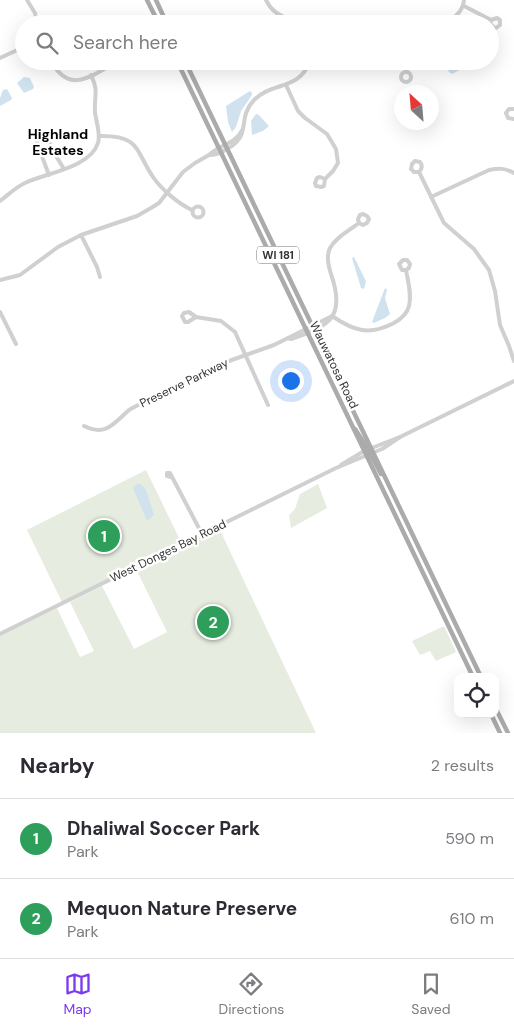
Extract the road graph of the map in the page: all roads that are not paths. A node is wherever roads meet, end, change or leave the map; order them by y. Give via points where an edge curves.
1 (27, 0) edge
2 (147, 0) edge
3 (156, 0) edge
4 (266, 0) edge
5 (464, 0) edge
6 (464, 6) junction
7 (35, 15) edge
8 (154, 15) edge
9 (163, 15) edge
10 (279, 15) edge
11 (457, 15) edge
12 (481, 15) edge
13 (15, 51) edge
14 (0, 58) edge
15 (56, 70) edge
16 (101, 70) edge
17 (181, 70) edge
18 (189, 70) edge
19 (306, 70) edge
20 (91, 75) junction
21 (286, 85) junction
22 (514, 109) edge
23 (514, 119) edge
24 (99, 136) junction
25 (226, 148) junction
26 (219, 151) junction
27 (514, 166) edge
28 (64, 169) junction
29 (419, 172) dead end
30 (513, 172) edge
31 (49, 175) junction
32 (324, 179) dead end
33 (168, 192) junction
34 (431, 197) junction
35 (0, 201) edge
36 (192, 210) dead end
37 (359, 223) dead end
38 (81, 235) junction
39 (406, 270) dead end
40 (100, 277) dead end
41 (0, 280) edge
42 (0, 312) edge
43 (332, 316) junction
44 (196, 317) dead end
45 (313, 328) junction
46 (306, 331) junction
47 (16, 344) dead end
48 (510, 346) junction
49 (514, 350) edge
50 (245, 355) junction
51 (514, 361) edge
52 (514, 381) edge
53 (268, 405) dead end
54 (84, 426) dead end
55 (369, 452) junction
56 (171, 477) dead end
57 (202, 534) junction
58 (0, 634) edge
59 (471, 673) edge
60 (479, 673) edge
61 (499, 715) edge
62 (493, 718) edge
63 (500, 733) edge
64 (508, 733) edge

1 - 7 street
2 - 8 main road
3 - 9 main road
4 - 10 street
5 - 6 street
6 - 11 street
6 - 12 street
13 - 14 street
15 - 20 street via 72,81
16 - 20 street
17 - 26 main road, Wauwatosa Road / WI 181
18 - 25 main road, Wauwatosa Road / WI 181
19 - 21 street via 298,80
20 - 24 street via 97,87 95,112
21 - 25 street via 256,99 246,112 240,140
21 - 32 street via 298,110 327,134 336,149 338,163
22 - 23 street via 506,113 508,118
24 - 28 street via 93,152
24 - 33 street via 123,138 137,147 155,180
25 - 26 street
25 - 45 main road, Wauwatosa Road / WI 181
26 - 33 street via 194,163
26 - 46 main road, Wauwatosa Road / WI 181
27 - 30 street
28 - 31 street
28 - 31 street via 47,137 40,136 38,144
29 - 34 street
30 - 34 street via 500,168 489,170
31 - 35 street via 23,184
33 - 36 street
33 - 38 street via 158,203 137,216
34 - 48 street via 444,223 474,249 486,265 493,280 500,325
37 - 43 street via 337,240 328,253 328,267 337,297
38 - 40 street
38 - 41 street via 58,247 27,271
39 - 43 street via 410,301 405,315 398,320 381,329 366,331 349,327
42 - 47 street
43 - 45 street via 327,323
44 - 50 street via 228,325 238,337
45 - 46 street, Preserve Parkway
45 - 55 main road, Wauwatosa Road / WI 181
46 - 50 street, Preserve Parkway
46 - 55 main road, Wauwatosa Road / WI 181 via 353,427
48 - 49 street
48 - 51 street
50 - 53 street
50 - 54 street, Preserve Parkway via 143,402 112,427 92,430
52 - 55 street, West Donges Bay Road
55 - 57 street, West Donges Bay Road
55 - 59 main road, Wauwatosa Road / WI 181
55 - 60 main road, Wauwatosa Road / WI 181 via 387,480
56 - 57 street
57 - 58 street, West Donges Bay Road
61 - 64 main road
62 - 63 main road

